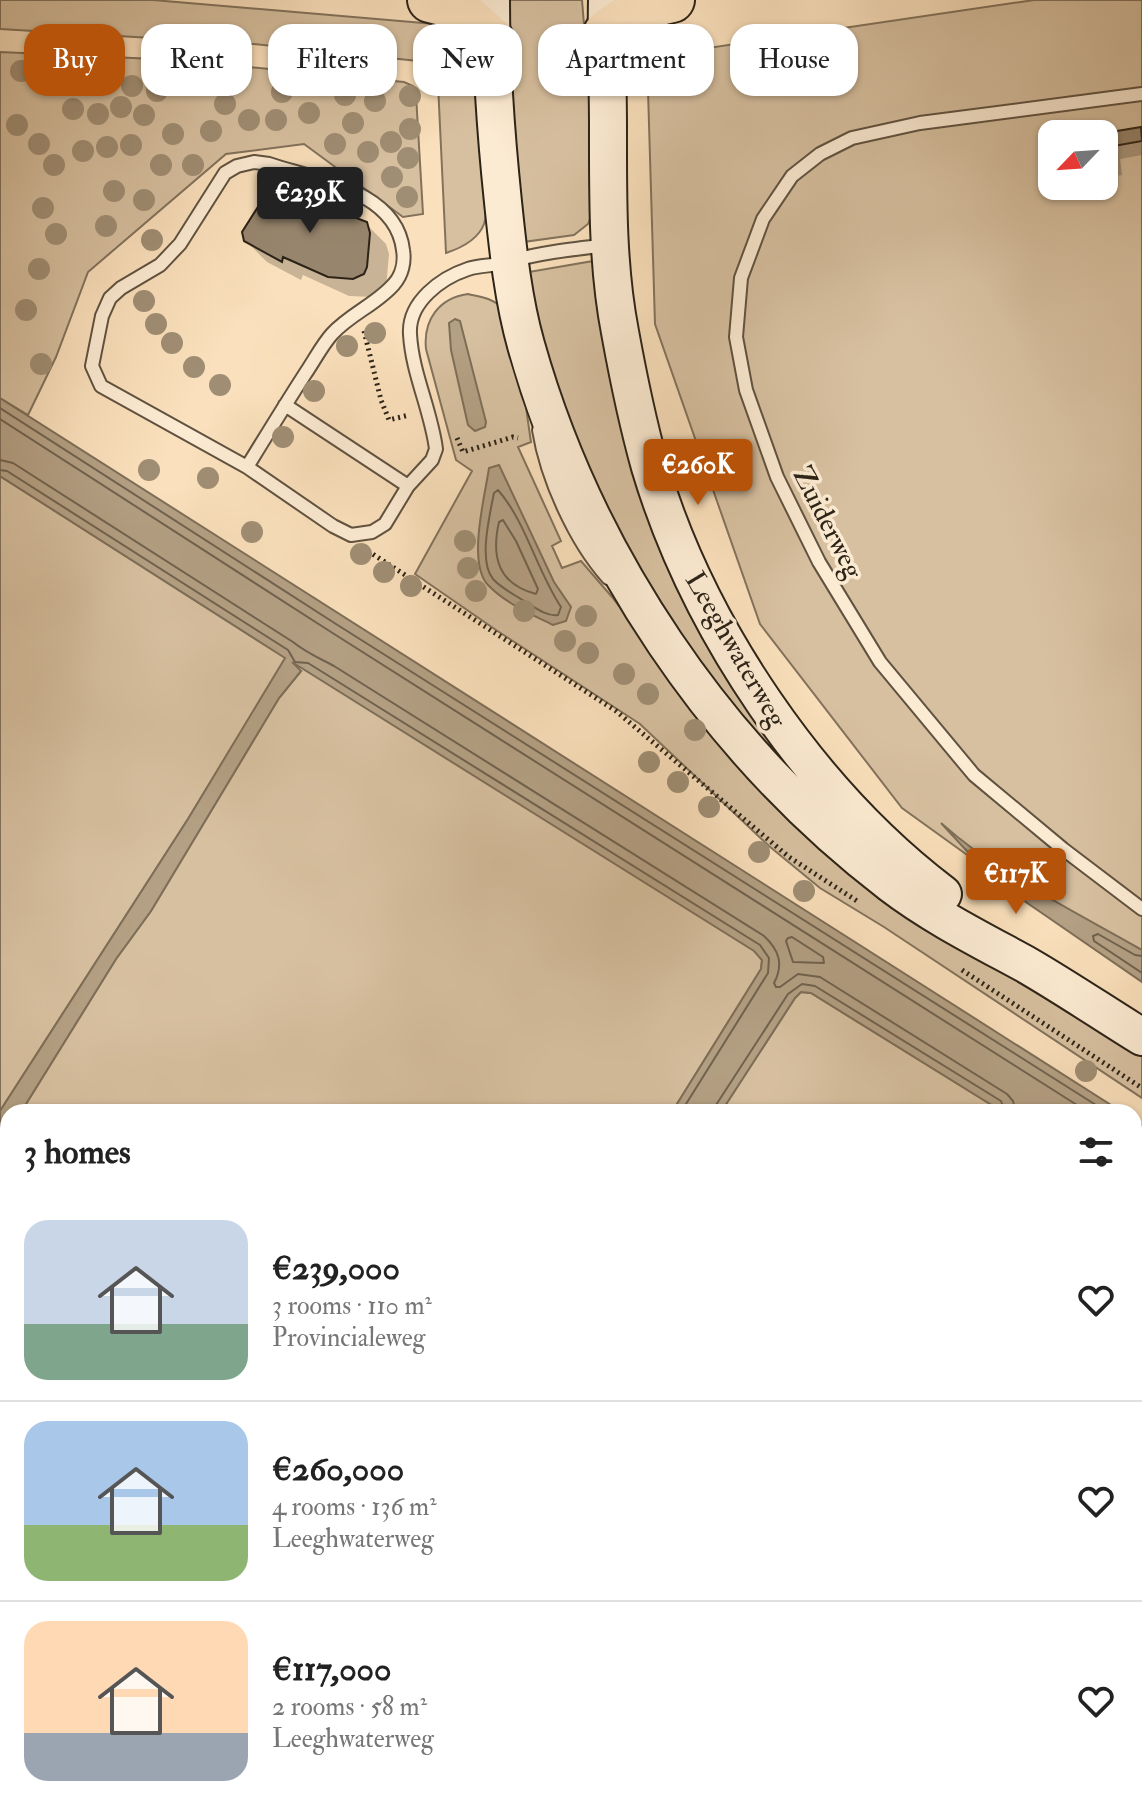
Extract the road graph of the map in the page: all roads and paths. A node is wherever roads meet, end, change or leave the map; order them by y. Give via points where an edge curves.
1 (430, 0) edge
2 (672, 0) edge
3 (606, 16) edge
4 (491, 20) edge
5 (1142, 94) edge
6 (611, 245) junction
7 (510, 261) junction
8 (285, 405) junction
9 (247, 467) junction
10 (408, 486) junction
11 (351, 535) junction
12 (868, 908) dead end
13 (1142, 909) edge
14 (1027, 965) junction
15 (959, 968) dead end
16 (1142, 1037) edge
17 (1142, 1088) edge

1 - 4 highway
2 - 3 highway
3 - 6 main road, Leeghwaterweg
4 - 7 main road, Leeghwaterweg via 496,137
5 - 13 lane, Zuiderweg via 920,123 852,138 820,154 792,176 763,219 741,278 736,337 746,390 777,477 819,562 880,662 974,775
6 - 7 lane
6 - 14 main road, Leeghwaterweg via 619,330 651,467 719,629 789,738 837,795 922,878
7 - 10 lane via 446,278 416,308 409,330 436,449
7 - 14 main road, Leeghwaterweg via 526,344 574,474 615,560 715,713 836,839 891,884 954,927
8 - 9 lane
8 - 9 lane via 331,335 401,275 402,238 382,208 364,196 254,162 225,173 180,244 160,265 110,298 92,366 101,386
8 - 10 lane
9 - 11 lane
10 - 11 lane via 385,524
11 - 12 path via 371,554 616,711 789,857
14 - 16 main road, Leeghwaterweg
15 - 17 path

